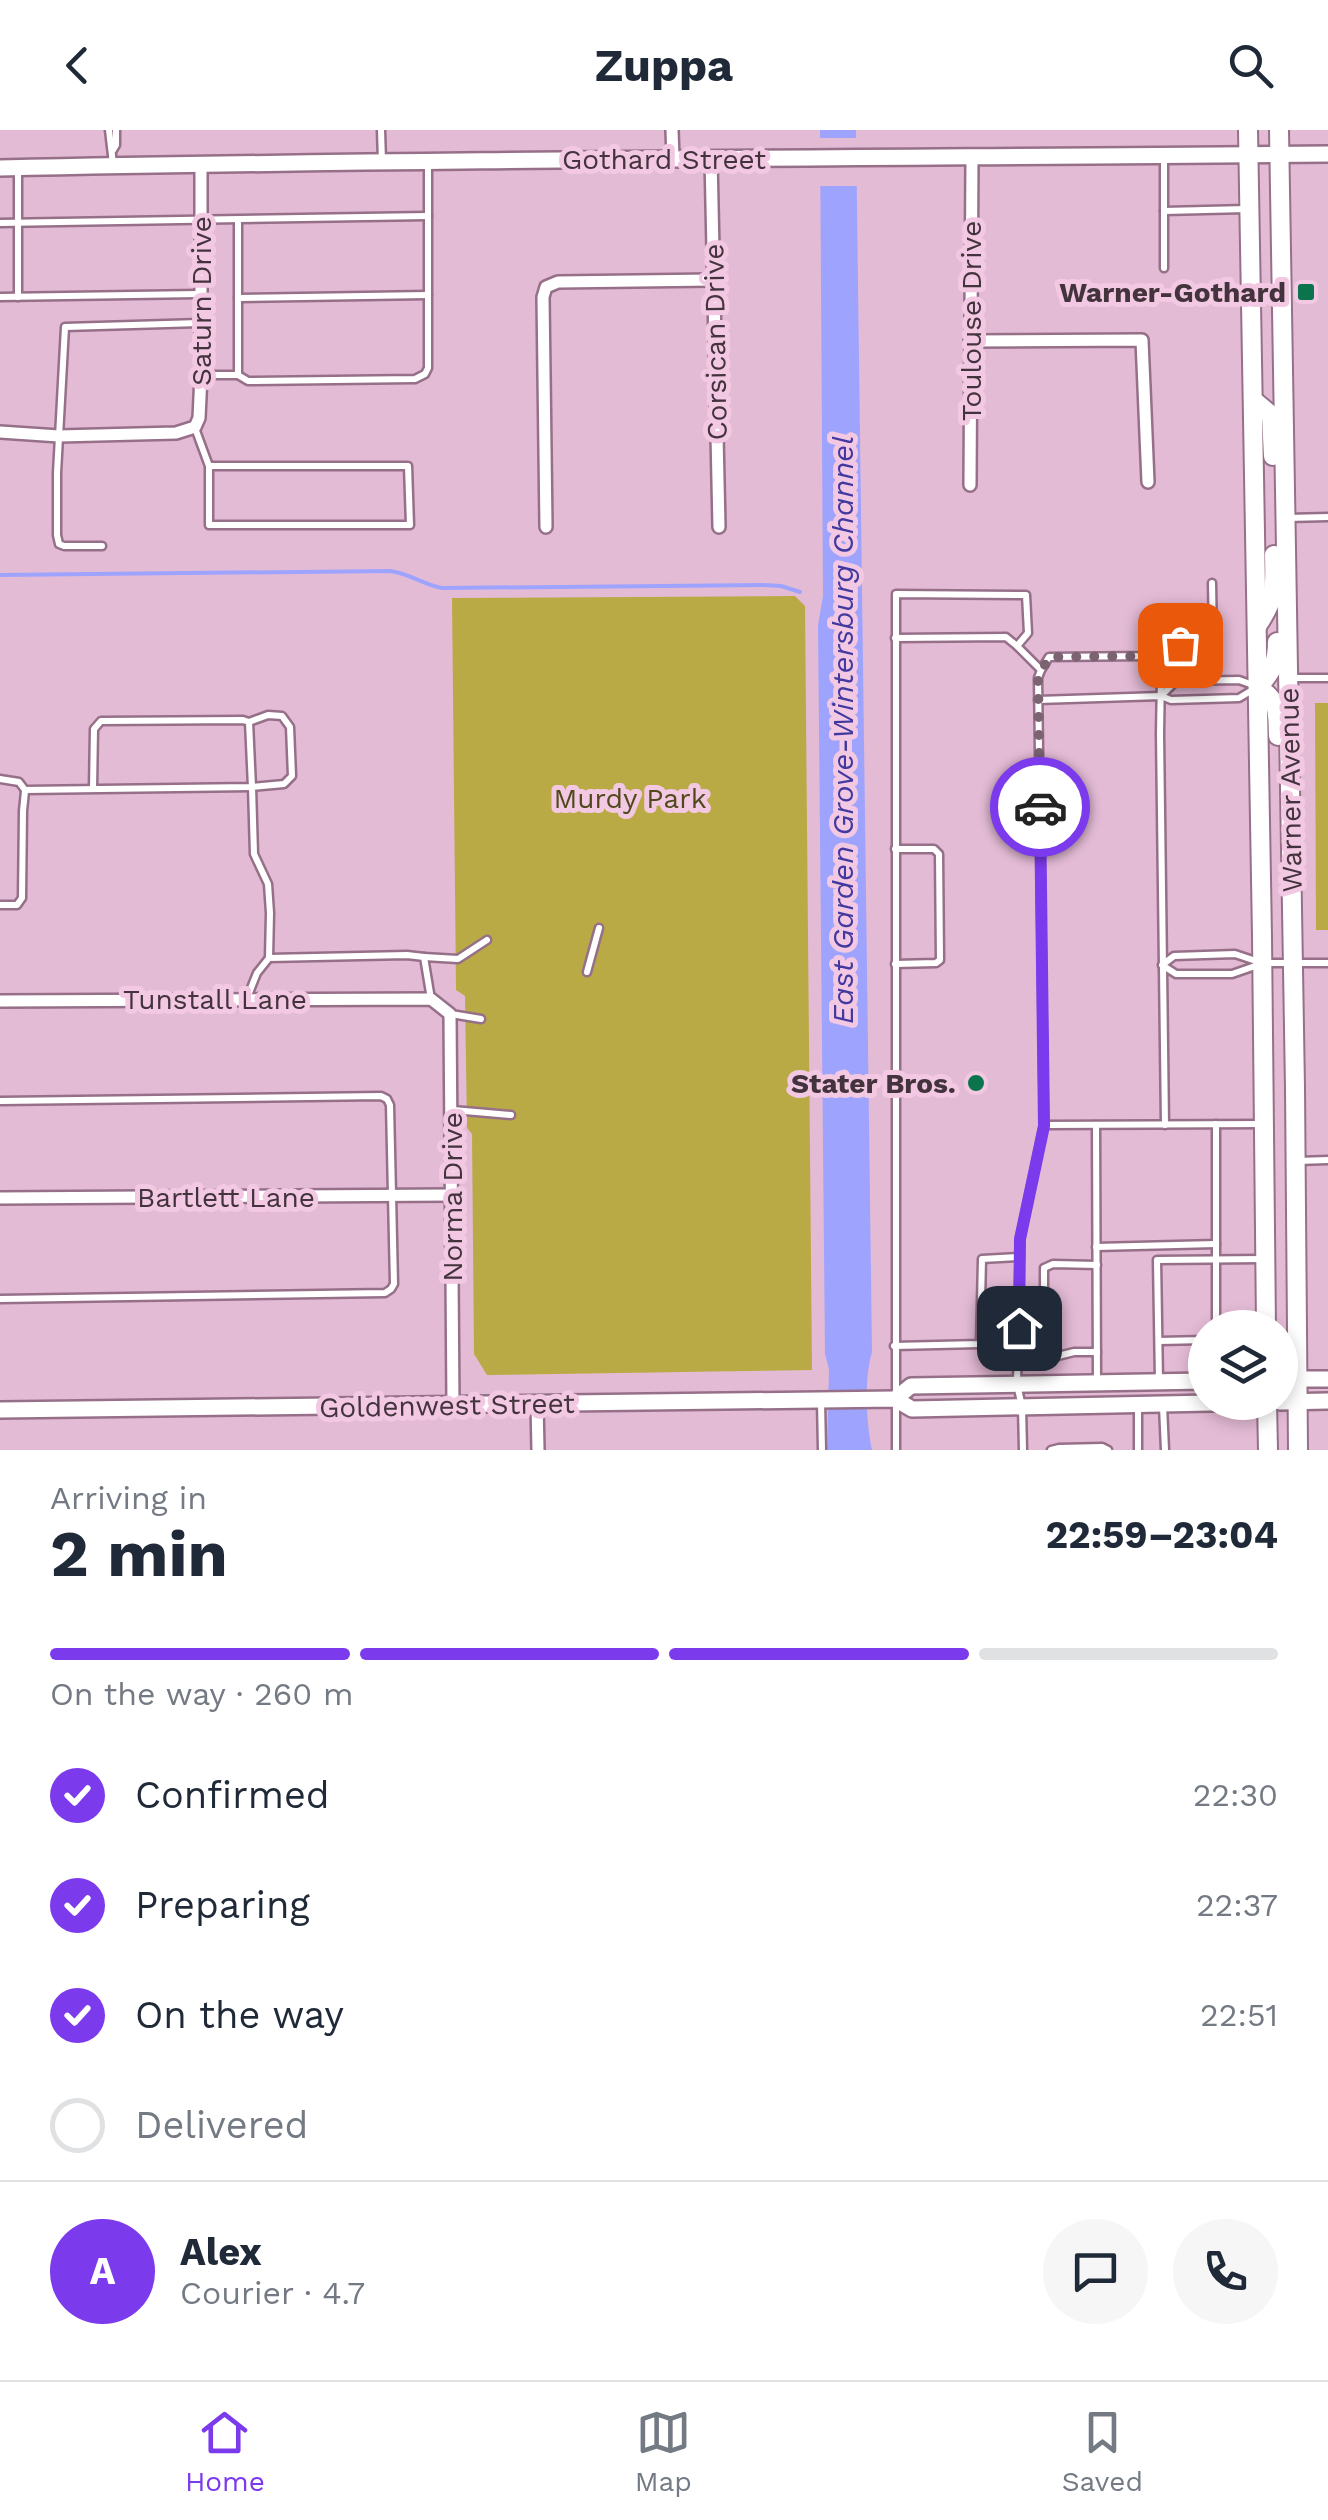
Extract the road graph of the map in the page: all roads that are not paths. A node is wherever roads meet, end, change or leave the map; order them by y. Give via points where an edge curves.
1 (113, 130) edge
2 (381, 130) edge
3 (672, 130) edge
4 (1248, 130) edge
5 (1280, 130) edge
6 (1249, 154) junction
7 (1280, 154) junction
8 (1328, 154) edge
9 (1164, 155) junction
10 (972, 157) junction
11 (113, 158) junction
12 (673, 158) junction
13 (712, 158) junction
14 (428, 161) junction
15 (382, 162) junction
16 (201, 164) junction
17 (18, 167) junction
18 (0, 168) edge
19 (1250, 209) junction
20 (1164, 210) junction
21 (428, 216) junction
22 (202, 220) junction
23 (238, 220) junction
24 (0, 223) edge
25 (18, 223) junction
26 (1164, 268) dead end
27 (713, 280) junction
28 (199, 294) junction
29 (428, 295) junction
30 (0, 297) edge
31 (18, 297) junction
32 (238, 298) junction
33 (200, 323) junction
34 (970, 341) junction
35 (201, 375) junction
36 (238, 375) junction
37 (1253, 400) junction
38 (190, 429) junction
39 (0, 432) edge
40 (59, 436) junction
41 (209, 466) junction
42 (1148, 482) dead end
43 (970, 485) dead end
44 (1328, 517) edge
45 (1286, 518) junction
46 (546, 527) dead end
47 (719, 527) dead end
48 (102, 546) dead end
49 (1212, 583) dead end
50 (1287, 595) junction
51 (1257, 626) junction
52 (895, 638) junction
53 (1017, 646) junction
54 (1159, 652) junction
55 (1041, 670) junction
56 (1288, 678) junction
57 (1328, 678) edge
58 (1258, 687) junction
59 (1161, 696) junction
60 (1038, 700) junction
61 (248, 722) junction
62 (0, 779) edge
63 (1290, 784) junction
64 (252, 787) junction
65 (93, 789) junction
66 (26, 790) junction
67 (895, 849) junction
68 (0, 905) edge
69 (600, 928) dead end
70 (488, 940) dead end
71 (424, 957) junction
72 (269, 958) junction
73 (1262, 963) junction
74 (1293, 963) junction
75 (895, 964) junction
76 (1328, 964) edge
77 (1162, 965) junction
78 (586, 972) dead end
79 (246, 999) junction
80 (431, 999) junction
81 (0, 1000) edge
82 (450, 1014) junction
83 (481, 1019) dead end
84 (0, 1100) edge
85 (451, 1110) junction
86 (511, 1115) dead end
87 (1216, 1124) junction
88 (1265, 1124) junction
89 (1096, 1125) junction
90 (1164, 1125) junction
91 (1044, 1126) junction
92 (1296, 1160) junction
93 (1328, 1160) edge
94 (452, 1195) junction
95 (392, 1196) junction
96 (0, 1198) edge
97 (1216, 1244) junction
98 (1096, 1247) junction
99 (1020, 1258) junction
100 (1266, 1258) junction
101 (1216, 1259) junction
102 (1096, 1265) junction
103 (0, 1299) edge
104 (1216, 1310) edge
105 (1266, 1310) edge
106 (1291, 1310) edge
107 (1188, 1340) edge
108 (1159, 1341) junction
109 (894, 1346) junction
110 (1097, 1352) junction
111 (1298, 1379) edge
112 (1328, 1379) edge
113 (1188, 1381) edge
114 (1159, 1382) junction
115 (1098, 1383) junction
116 (1017, 1384) junction
117 (895, 1399) junction
118 (821, 1401) junction
119 (1328, 1401) edge
120 (1298, 1402) edge
121 (1188, 1403) edge
122 (537, 1404) junction
123 (1163, 1404) junction
124 (453, 1405) junction
125 (1138, 1406) junction
126 (1022, 1407) junction
127 (0, 1410) edge
128 (1267, 1420) edge
129 (1292, 1420) edge
130 (538, 1450) edge
131 (822, 1450) edge
132 (896, 1450) edge
133 (1023, 1450) edge
134 (1052, 1450) edge
135 (1108, 1450) edge
136 (1138, 1450) edge
137 (1165, 1450) edge
138 (1268, 1450) edge
139 (1298, 1450) edge

1 - 11 lane
2 - 15 lane
3 - 12 street
4 - 6 main road, Warner Avenue
5 - 7 main road, Warner Avenue
6 - 7 main road, Gothard Street
6 - 9 main road, Gothard Street
6 - 19 main road, Warner Avenue
7 - 8 main road, Gothard Street
7 - 45 main road, Warner Avenue
9 - 10 main road, Gothard Street
9 - 20 lane
10 - 13 main road, Gothard Street
10 - 34 street, Toulouse Drive
11 - 16 main road, Gothard Street
11 - 17 main road, Gothard Street
12 - 13 main road, Gothard Street
12 - 14 main road, Gothard Street
13 - 27 street, Corsican Drive
14 - 15 main road, Gothard Street
14 - 21 lane
15 - 16 main road, Gothard Street
16 - 22 street, Saturn Drive
17 - 18 main road, Gothard Street
17 - 25 lane
19 - 20 lane
19 - 37 main road, Warner Avenue
20 - 26 lane
21 - 23 lane
21 - 29 lane
22 - 23 lane
22 - 25 lane
22 - 28 street, Saturn Drive
23 - 32 lane
24 - 25 lane
25 - 31 lane
27 - 46 street via 546,287
27 - 47 street, Corsican Drive
28 - 31 lane
28 - 33 street, Saturn Drive
29 - 32 lane
29 - 36 lane via 428,368 421,376 248,381
30 - 31 lane
32 - 36 lane
33 - 35 street, Saturn Drive
33 - 40 lane via 65,327
34 - 42 street via 1142,340
34 - 43 street, Toulouse Drive
35 - 36 lane
35 - 38 street, Saturn Drive via 199,418
37 - 45 main road via 1271,415 1276,508
37 - 51 main road, Warner Avenue
38 - 40 street
38 - 41 lane
39 - 40 street
40 - 48 lane via 59,544
41 - 41 lane via 408,466 410,525 209,525
44 - 45 lane
45 - 50 main road, Warner Avenue
45 - 51 main road via 1274,545 1270,606
49 - 54 lane via 1207,645
50 - 56 main road, Warner Avenue
50 - 58 main road via 1277,618 1277,660
51 - 58 main road, Warner Avenue
52 - 53 lane via 1006,637
52 - 53 lane via 896,594 1026,595 1028,633
52 - 67 lane
53 - 55 lane
54 - 55 lane via 1049,657
54 - 59 lane
55 - 60 lane
56 - 57 lane
56 - 63 main road, Warner Avenue
58 - 59 lane via 1240,698
58 - 59 lane via 1240,680 1176,682
58 - 63 main road via 1272,696 1278,759
58 - 73 main road, Warner Avenue
59 - 60 lane
59 - 77 lane
60 - 91 lane
61 - 64 lane
61 - 64 lane via 268,714 282,716 290,727 292,776 284,784
61 - 65 lane via 101,722 94,729
62 - 66 lane
63 - 74 main road, Warner Avenue
64 - 65 lane
64 - 72 lane via 254,854 268,884
65 - 66 lane
66 - 68 lane via 22,898
67 - 75 lane
67 - 75 lane via 938,854 940,960
69 - 78 lane
70 - 71 lane via 458,959
71 - 72 lane
71 - 80 lane
72 - 79 lane
73 - 74 lane
73 - 77 lane via 1235,954 1174,956
73 - 77 lane via 1232,974 1176,974
73 - 88 main road, Warner Avenue
74 - 76 lane
74 - 92 main road, Warner Avenue
75 - 109 lane
77 - 90 lane
79 - 80 street, Tunstall Lane
79 - 81 street, Tunstall Lane
80 - 82 street
82 - 83 lane
82 - 85 street, Norma Drive
84 - 95 lane via 381,1096 390,1106
85 - 86 lane
85 - 94 street, Norma Drive
87 - 88 lane
87 - 90 lane
87 - 97 lane
88 - 100 main road, Warner Avenue
89 - 90 lane
89 - 91 lane
89 - 98 lane
91 - 99 lane
92 - 93 lane
92 - 106 main road, Warner Avenue
94 - 95 street, Bartlett Lane
94 - 124 street, Norma Drive
95 - 96 street, Bartlett Lane
95 - 103 lane via 394,1284 385,1293
97 - 98 lane
97 - 101 lane
98 - 102 lane
99 - 109 lane via 982,1258 980,1344
99 - 116 lane
100 - 101 lane
100 - 105 main road, Warner Avenue
101 - 104 lane
101 - 108 lane via 1156,1260
102 - 110 lane
102 - 110 lane via 1044,1268 1044,1346 1059,1358
107 - 108 lane
108 - 114 lane
109 - 117 lane
110 - 115 lane
111 - 112 main road
113 - 114 main road, Goldenwest Street
114 - 115 main road, Goldenwest Street
115 - 116 main road, Goldenwest Street
116 - 117 main road, Goldenwest Street via 911,1386
116 - 126 lane
117 - 118 main road, Goldenwest Street
117 - 126 main road, Goldenwest Street via 912,1409
117 - 132 lane
118 - 122 main road, Goldenwest Street
118 - 131 lane
119 - 120 main road
121 - 123 main road, Goldenwest Street
122 - 124 main road, Goldenwest Street
122 - 130 street
123 - 125 main road, Goldenwest Street
123 - 137 lane
124 - 127 main road, Goldenwest Street
125 - 126 main road, Goldenwest Street
125 - 136 lane
126 - 133 lane
128 - 138 main road
129 - 139 main road, Warner Avenue
134 - 135 lane

